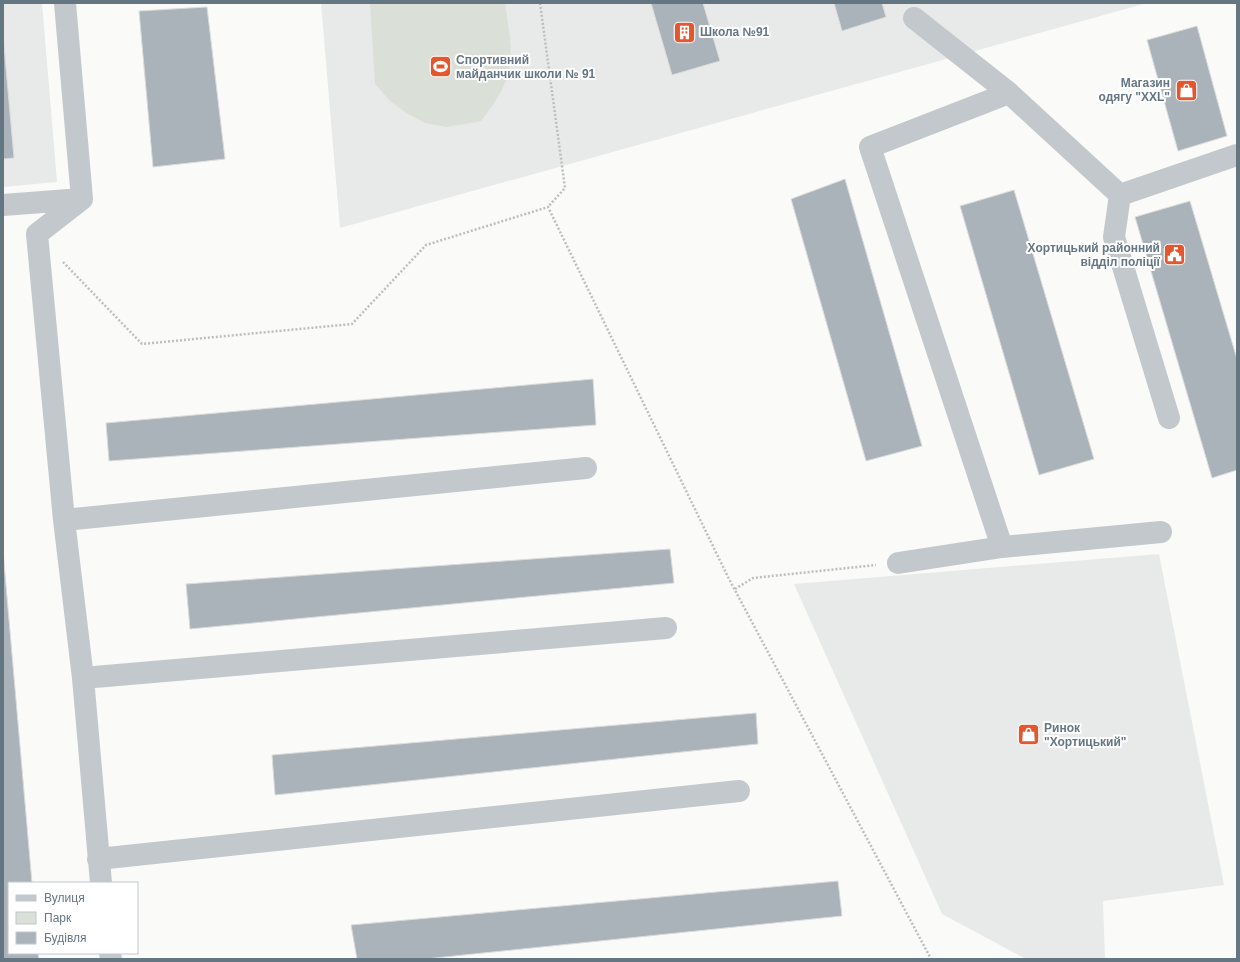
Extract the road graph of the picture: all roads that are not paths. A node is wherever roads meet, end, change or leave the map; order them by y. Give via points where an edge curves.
1 (64, 3) edge
2 (914, 18) dead end
3 (1009, 94) junction
4 (1237, 155) edge
5 (1120, 195) junction
6 (82, 199) junction
7 (3, 205) edge
8 (1169, 418) dead end
9 (586, 468) dead end
10 (64, 520) junction
11 (1161, 532) dead end
12 (1002, 548) junction
13 (898, 563) road end
14 (666, 628) dead end
15 (83, 678) junction
16 (739, 791) dead end
17 (98, 859) junction
18 (101, 882) edge

1 - 6 lane
2 - 3 lane
3 - 5 lane
3 - 12 lane via 870,147
4 - 5 lane
5 - 8 lane via 1114,237
6 - 7 lane
6 - 10 lane via 37,234
9 - 10 lane
10 - 15 lane
11 - 12 lane
12 - 13 lane
14 - 15 lane
15 - 17 lane
16 - 17 lane
17 - 18 lane

